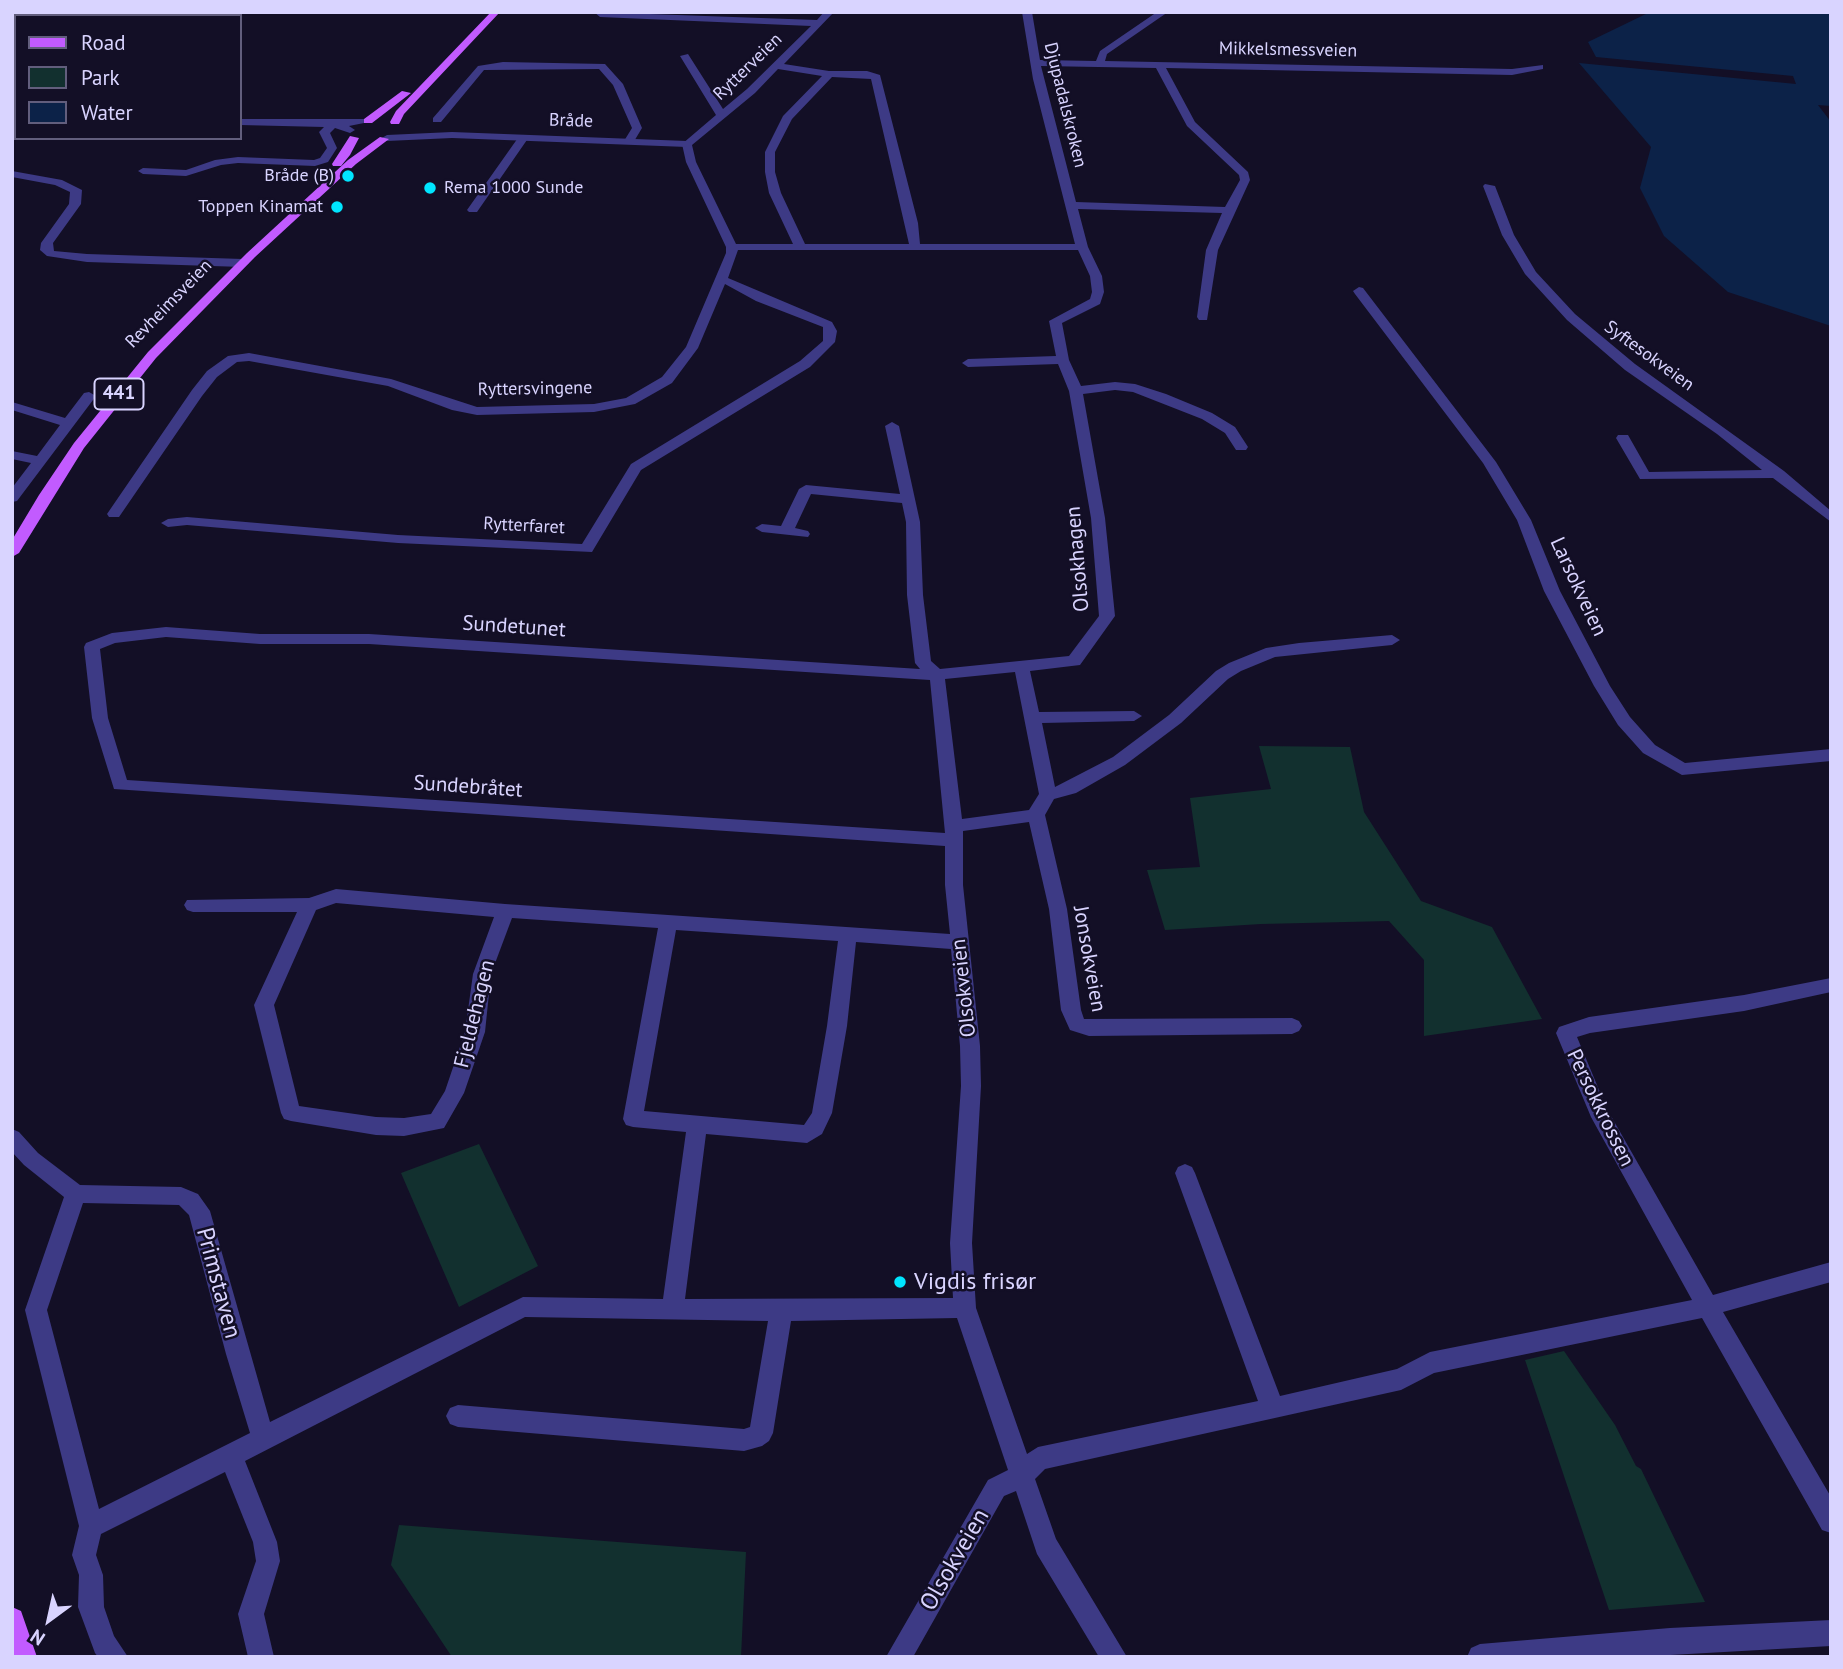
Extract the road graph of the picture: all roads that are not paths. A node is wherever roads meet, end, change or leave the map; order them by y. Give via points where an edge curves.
1 (496, 12) edge
2 (599, 12) edge
3 (830, 12) edge
4 (1027, 12) edge
5 (1164, 12) edge
6 (817, 23) junction
7 (472, 36) junction
8 (685, 56) dead end
9 (1035, 63) junction
10 (1100, 63) junction
11 (1159, 65) junction
12 (777, 66) junction
13 (1540, 67) dead end
14 (829, 74) junction
15 (722, 116) junction
16 (437, 120) dead end
17 (366, 121) junction
18 (242, 122) edge
19 (396, 123) junction
20 (333, 124) junction
21 (352, 134) junction
22 (452, 135) junction
23 (524, 137) junction
24 (386, 138) junction
25 (629, 141) junction
26 (687, 144) junction
27 (144, 171) dead end
28 (12, 174) edge
29 (1489, 186) dead end
30 (1073, 205) junction
31 (473, 210) dead end
32 (1228, 210) junction
33 (800, 246) junction
34 (915, 246) junction
35 (732, 247) junction
36 (1082, 247) junction
37 (247, 259) junction
38 (722, 280) junction
39 (1359, 291) dead end
40 (1203, 317) dead end
41 (1056, 332) joint
42 (1063, 360) junction
43 (968, 363) dead end
44 (1076, 391) junction
45 (89, 396) dead end
46 (12, 406) edge
47 (67, 423) junction
48 (892, 426) dead end
49 (1623, 438) dead end
50 (1241, 447) dead end
51 (12, 455) edge
52 (41, 461) junction
53 (1779, 474) junction
54 (107, 495) dead end
55 (125, 496) junction
56 (12, 498) edge
57 (909, 499) junction
58 (114, 514) dead end
59 (1831, 518) edge
60 (168, 523) dead end
61 (762, 528) dead end
62 (786, 532) junction
63 (803, 534) dead end
64 (12, 553) edge
65 (1392, 640) dead end
66 (92, 648) joint
67 (1022, 668) junction
68 (937, 674) junction
69 (1134, 716) dead end
70 (1032, 718) junction
71 (1831, 755) edge
72 (1048, 795) junction
73 (1036, 815) junction
74 (954, 833) junction
75 (192, 905) dead end
76 (309, 905) junction
77 (505, 911) junction
78 (668, 923) junction
79 (848, 934) junction
80 (959, 942) junction
81 (1831, 985) edge
82 (1292, 1026) dead end
83 (698, 1125) junction
84 (12, 1138) edge
85 (1185, 1173) dead end
86 (76, 1194) junction
87 (1831, 1272) edge
88 (1706, 1307) junction
89 (965, 1308) junction
90 (673, 1309) junction
91 (781, 1311) junction
92 (1273, 1409) junction
93 (458, 1416) dead end
94 (263, 1438) junction
95 (231, 1457) junction
96 (1022, 1476) junction
97 (1831, 1521) edge
98 (91, 1525) junction
99 (12, 1620) edge
100 (1831, 1633) edge
101 (24, 1657) edge
102 (115, 1657) edge
103 (261, 1657) edge
104 (899, 1657) edge
105 (1114, 1657) edge
106 (1480, 1657) edge

1 - 7 main road, 441
2 - 6 street
3 - 6 street, Rytterveien
4 - 9 street, Djupadalskroken
5 - 10 street via 1109,48
6 - 12 street, Rytterveien
7 - 17 main road, 441 via 393,105
7 - 19 main road, 441
8 - 15 street
9 - 10 street, Mikkelsmessveien
9 - 30 street, Djupadalskroken
10 - 11 street, Mikkelsmessveien
11 - 13 street, Mikkelsmessveien via 1512,72
11 - 32 street via 1191,124 1244,174
12 - 14 street
12 - 15 street, Rytterveien
14 - 33 street via 787,118 770,152 775,192
14 - 34 street via 876,77
15 - 26 street, Rytterveien
16 - 25 street via 485,66 602,66 618,84 637,128
17 - 19 main road
17 - 20 street
17 - 21 main road, 441
18 - 20 street
19 - 22 street, Bråde
19 - 24 main road, 441 via 397,133
20 - 21 street
20 - 27 street via 324,132 332,148 324,160 307,164 219,162 186,173
21 - 24 main road via 364,141
21 - 37 main road, Revheimsveien / 441 via 345,155
22 - 23 street, Bråde
22 - 24 street, Bråde
23 - 25 street, Bråde
23 - 31 street
24 - 37 main road, Revheimsveien / 441 via 352,162
25 - 26 street, Bråde
26 - 35 street via 695,172
28 - 37 street, Revheimsveien via 76,190 75,204 47,243 51,254
29 - 53 street, Syftesokveien via 1504,226 1531,274 1571,317 1630,367
30 - 32 street
30 - 36 street, Djupadalskroken
32 - 40 street via 1212,250
33 - 34 street
33 - 35 street
34 - 36 street
35 - 38 street, Ryttersvingene
36 - 41 street, Djupadalskroken via 1096,276 1096,302 1055,321
37 - 64 main road, Revheimsveien / 441 via 152,355 98,420 59,473
38 - 55 street, Ryttersvingene via 692,348 667,380 630,401 594,408 477,411 391,383 249,357 233,359 212,374 197,393
38 - 60 street, Rytterfaret via 828,325 829,342 795,371 636,467 587,549
39 - 71 street, Larsokveien via 1489,462 1524,520 1552,591 1602,686 1649,749 1682,769
41 - 42 street, Olsokhagen
42 - 43 street
42 - 44 street, Olsokhagen
44 - 50 street via 1135,388 1207,416 1230,430
44 - 67 street, Olsokhagen via 1098,518 1107,616 1073,661
45 - 47 street
46 - 47 street
47 - 52 street
48 - 57 street, Olsokveien
49 - 53 street via 1645,476
51 - 52 street
52 - 56 street
53 - 59 street, Syftesokveien
54 - 55 street
55 - 58 street, Ryttersvingene
57 - 62 street via 806,489
57 - 68 street, Olsokveien via 923,663
61 - 62 street
62 - 63 street
65 - 72 street via 1272,652 1235,667 1119,761 1070,789
66 - 68 street, Sundetunet via 112,638 166,632 233,638 369,639
66 - 74 street, Sundebråtet via 100,718 120,785
67 - 68 street, Olsokhagen
67 - 70 street
68 - 74 street, Olsokveien
69 - 70 street
70 - 72 street
72 - 73 street
73 - 74 street
73 - 82 street, Jonsokveien via 1058,909 1077,1025
74 - 80 street, Olsokveien
75 - 76 street
76 - 77 street via 336,896
76 - 77 street, Fjeldehagen via 264,1005 291,1114 404,1127 437,1122 454,1093 475,1032 482,974
77 - 78 street
78 - 79 street
78 - 83 street via 633,1119
79 - 80 street
79 - 83 street via 837,1026 822,1113 815,1128 807,1134
80 - 89 street, Olsokveien via 971,1086 961,1243
81 - 88 street, Persokkrossen via 1744,1003 1589,1025 1566,1033 1598,1111
83 - 90 street
84 - 86 street
85 - 92 street
86 - 94 street, Primstaven via 181,1196 191,1201 199,1212
86 - 98 street via 36,1310
87 - 88 street
88 - 92 street, Olsokveien via 1430,1363 1401,1379
88 - 97 street, Persokkrossen
89 - 91 street
89 - 96 street, Olsokveien
90 - 91 street
90 - 94 street via 517,1309
91 - 93 street via 761,1433 754,1438
92 - 96 street, Olsokveien via 1038,1459
94 - 95 street
95 - 98 street
95 - 103 street via 265,1542 268,1561 251,1614
96 - 104 street, Olsokveien via 996,1488
96 - 105 street, Olsokveien via 1046,1545
98 - 102 street via 84,1555 91,1575 91,1607 104,1644
99 - 101 main road
100 - 106 street

